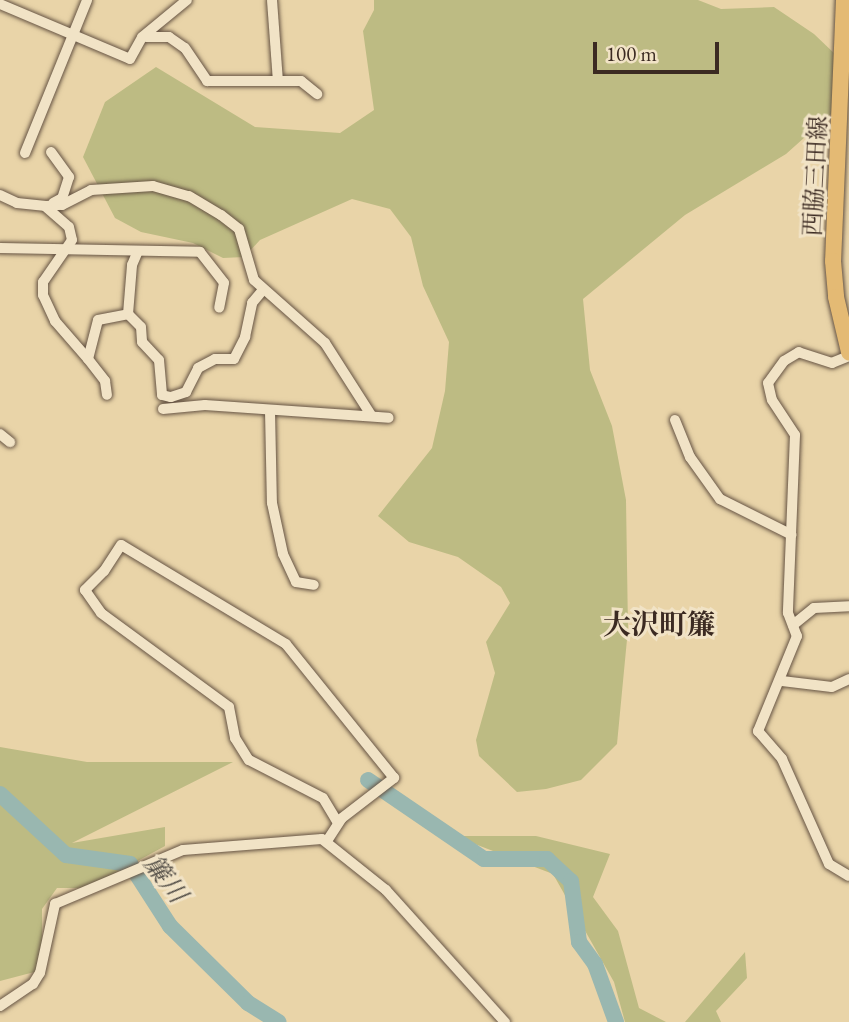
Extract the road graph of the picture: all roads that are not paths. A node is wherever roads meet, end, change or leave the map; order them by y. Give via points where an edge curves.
1 (87, 0) edge
2 (187, 0) edge
3 (272, 0) edge
4 (844, 0) edge
5 (0, 4) edge
6 (73, 34) junction
7 (137, 44) junction
8 (278, 81) junction
9 (317, 94) dead end
10 (51, 152) dead end
11 (25, 153) dead end
12 (0, 195) edge
13 (46, 206) junction
14 (0, 248) edge
15 (67, 251) junction
16 (138, 251) junction
17 (262, 291) junction
18 (219, 307) dead end
19 (128, 314) junction
20 (849, 354) edge
21 (88, 359) junction
22 (107, 395) dead end
23 (163, 409) dead end
24 (270, 411) junction
25 (371, 415) junction
26 (389, 418) dead end
27 (675, 420) dead end
28 (0, 434) edge
29 (10, 442) dead end
30 (792, 535) junction
31 (314, 585) dead end
32 (849, 606) edge
33 (793, 625) junction
34 (849, 679) edge
35 (782, 681) junction
36 (338, 823) junction
37 (327, 841) junction
38 (849, 876) edge
39 (0, 1006) edge
40 (505, 1022) edge

1 - 6 street
2 - 7 street
3 - 8 street
4 - 20 main road, 西脇三田線 via 833,261
5 - 6 street
6 - 7 street via 130,59
6 - 11 street
7 - 8 street via 154,34 169,37 185,48 207,81
8 - 9 street via 301,81
10 - 13 street via 69,177 68,188 62,198
12 - 13 street via 17,203
13 - 15 street via 69,227 72,240
13 - 17 street via 62,205 91,190 119,186 153,186 189,196 239,229 254,280
14 - 15 street
15 - 16 street
15 - 21 street via 43,282 43,295 55,321
16 - 18 street via 200,253 224,283
16 - 19 street via 132,265
17 - 19 street via 252,303 245,337 234,359 215,359 198,368 186,392 171,397 162,395 159,360 142,342 141,327
17 - 25 street via 325,343
19 - 21 street via 98,320
20 - 30 street via 832,363 799,352 769,376 772,400 794,435
21 - 22 street via 105,381
23 - 24 street via 205,404
24 - 25 street
24 - 31 street via 272,503 283,554 296,582
25 - 26 street
27 - 30 street via 690,457 720,499
28 - 29 street
30 - 33 street via 788,613
32 - 33 street via 814,608
33 - 35 street via 796,645
34 - 35 street via 832,687
35 - 38 street via 758,731 787,769 829,864
36 - 36 street via 323,798 249,760 235,738 229,707 101,613 85,590 121,545 286,645 394,778
36 - 37 street
37 - 39 street via 183,850 55,904 40,973 33,984
37 - 40 street via 386,890

